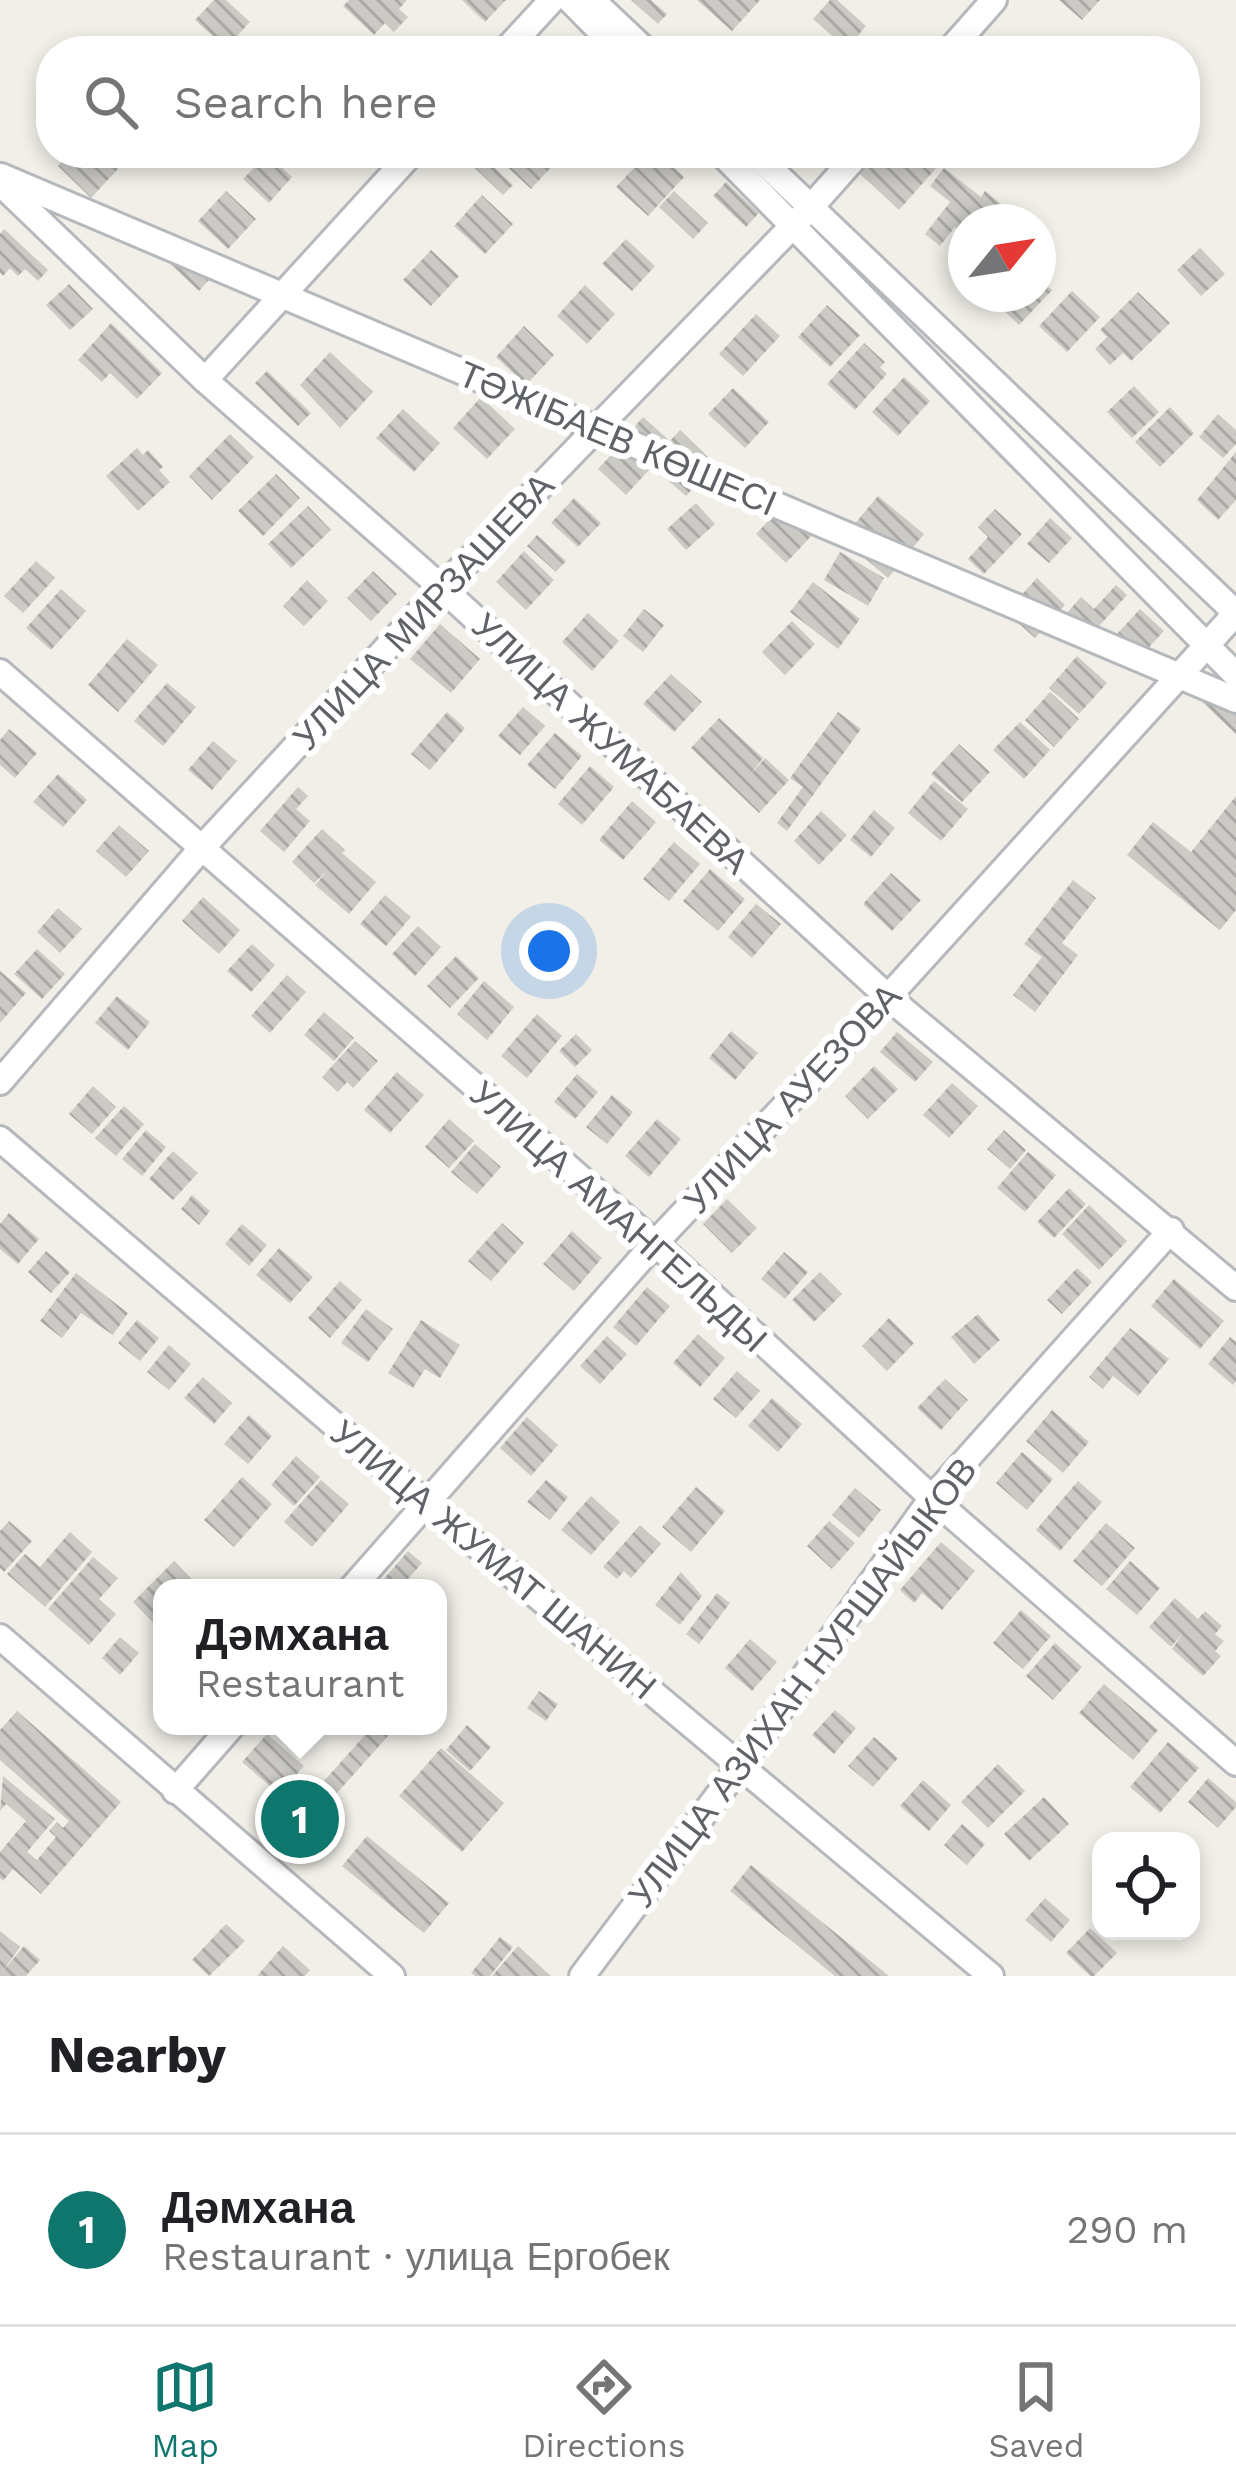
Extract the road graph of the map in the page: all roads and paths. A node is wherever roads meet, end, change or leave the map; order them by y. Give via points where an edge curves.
1 (552, 0) edge
2 (570, 0) edge
3 (592, 0) edge
4 (994, 0) edge
5 (519, 36) edge
6 (605, 36) edge
7 (630, 36) edge
8 (962, 36) edge
9 (398, 168) edge
10 (736, 168) edge
11 (770, 168) edge
12 (846, 168) edge
13 (0, 179) edge
14 (812, 207) junction
15 (205, 380) junction
16 (442, 588) junction
17 (1236, 613) edge
18 (0, 672) edge
19 (1236, 675) edge
20 (1236, 700) edge
21 (200, 850) junction
22 (888, 997) junction
23 (0, 1082) edge
24 (0, 1139) edge
25 (1171, 1230) junction
26 (655, 1243) junction
27 (1236, 1288) edge
28 (932, 1498) junction
29 (426, 1504) junction
30 (360, 1579) edge
31 (0, 1636) edge
32 (224, 1735) edge
33 (1236, 1763) edge
34 (740, 1766) junction
35 (176, 1791) junction
36 (392, 1976) edge
37 (582, 1976) edge
38 (991, 1976) edge

1 - 5 street
2 - 6 street
3 - 7 street
4 - 8 street
9 - 15 street
10 - 19 street
11 - 14 street
12 - 14 street, УЛИЦА МИРЗАШЕВА
13 - 15 street, УЛИЦА ЖУМАБАЕВА
13 - 20 street, ТӘЖІБАЕВ КӨШЕСІ
14 - 16 street, УЛИЦА МИРЗАШЕВА
14 - 17 street
15 - 16 street, УЛИЦА ЖУМАБАЕВА
16 - 21 street, УЛИЦА МИРЗАШЕВА
16 - 22 street, УЛИЦА ЖУМАБАЕВА
17 - 22 street, УЛИЦА АУЕЗОВА
18 - 21 street, УЛИЦА АМАНГЕЛЬДЫ
21 - 23 street, УЛИЦА МИРЗАШЕВА
21 - 26 street, УЛИЦА АМАНГЕЛЬДЫ
22 - 25 street, УЛИЦА ЖУМАБАЕВА
22 - 26 street, УЛИЦА АУЕЗОВА
24 - 29 street, УЛИЦА ЖУМАТ ШАНИН
25 - 27 street, УЛИЦА ЖУМАБАЕВА
25 - 28 street, УЛИЦА АЗИХАН НУРШАЙЫКОВ
26 - 28 street, УЛИЦА АМАНГЕЛЬДЫ
26 - 29 street, УЛИЦА АУЕЗОВА
28 - 33 street, УЛИЦА АМАНГЕЛЬДЫ
28 - 34 street, УЛИЦА АЗИХАН НУРШАЙЫКОВ
29 - 30 street, УЛИЦА АУЕЗОВА
29 - 34 street, УЛИЦА ЖУМАТ ШАНИН
31 - 35 street
32 - 35 street
34 - 37 street, УЛИЦА АЗИХАН НУРШАЙЫКОВ
34 - 38 street, УЛИЦА ЖУМАТ ШАНИН
35 - 36 street

